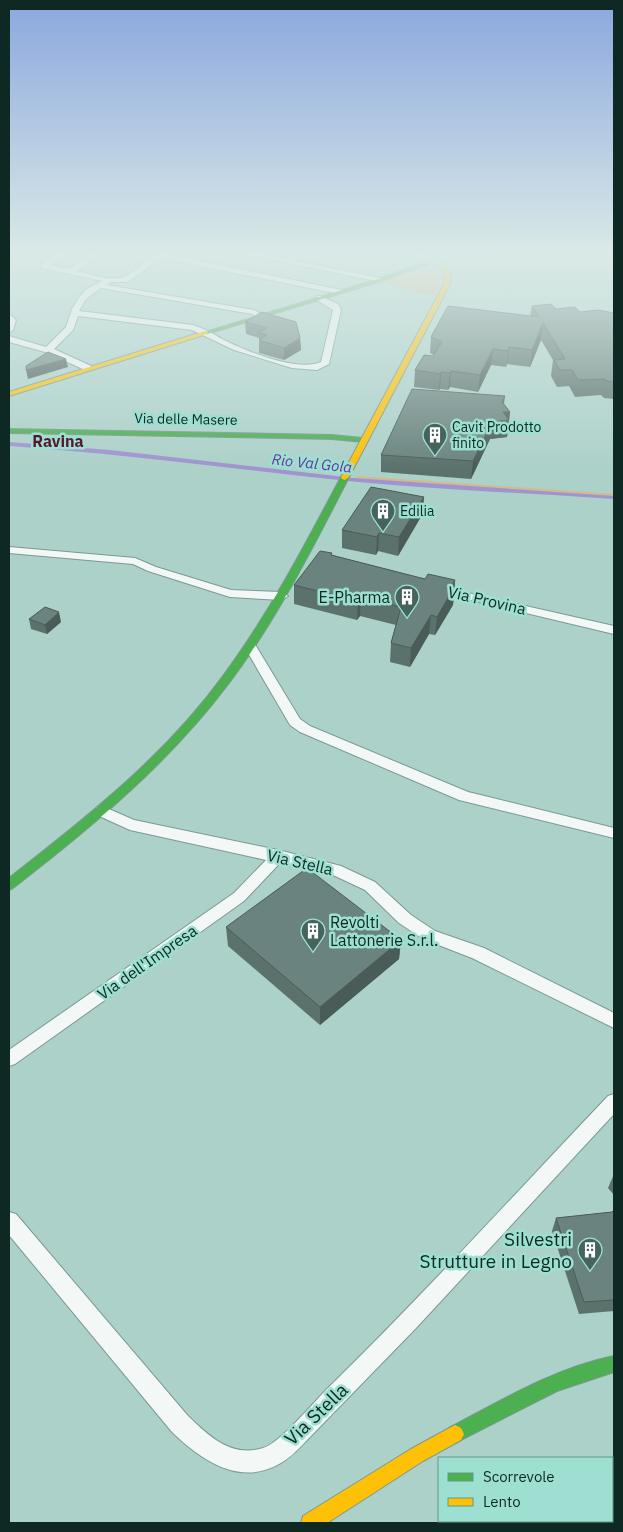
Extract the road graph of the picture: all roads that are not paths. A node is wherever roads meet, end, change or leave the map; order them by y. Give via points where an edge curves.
1 (70, 325) edge
2 (176, 325) edge
3 (228, 325) edge
4 (334, 325) edge
5 (425, 325) edge
6 (206, 332) junction
7 (9, 339) edge
8 (48, 350) junction
9 (88, 368) junction
10 (9, 394) edge
11 (9, 431) edge
12 (363, 440) junction
13 (9, 550) edge
14 (301, 558) junction
15 (317, 562) edge
16 (421, 585) edge
17 (282, 596) junction
18 (614, 630) edge
19 (250, 646) junction
20 (102, 811) junction
21 (614, 833) edge
22 (278, 856) junction
23 (9, 885) edge
24 (614, 1022) edge
25 (9, 1059) edge
26 (614, 1102) edge
27 (9, 1220) edge
28 (614, 1364) edge
29 (310, 1523) edge

1 - 8 street
2 - 6 street
3 - 6 street
4 - 6 street via 322,366 288,366 227,345
5 - 12 street
6 - 9 street
7 - 8 street
8 - 9 street
9 - 10 street
11 - 12 street, Via delle Masere
12 - 14 street
13 - 17 street via 136,561 230,593
14 - 15 street
14 - 17 street
16 - 18 street, Via Provina
17 - 19 street
19 - 20 street via 212,699 186,728
19 - 21 street via 295,722 305,729 464,796
20 - 22 street, Via Stella via 130,824
20 - 23 street
22 - 24 street, Via Stella via 336,870 370,886 429,935 478,953
22 - 25 street, Via dell'Impresa via 239,897
26 - 27 street, Via Stella via 393,1338 300,1433 268,1459 232,1461 207,1450 180,1424
28 - 29 street via 592,1369 532,1393 417,1454

